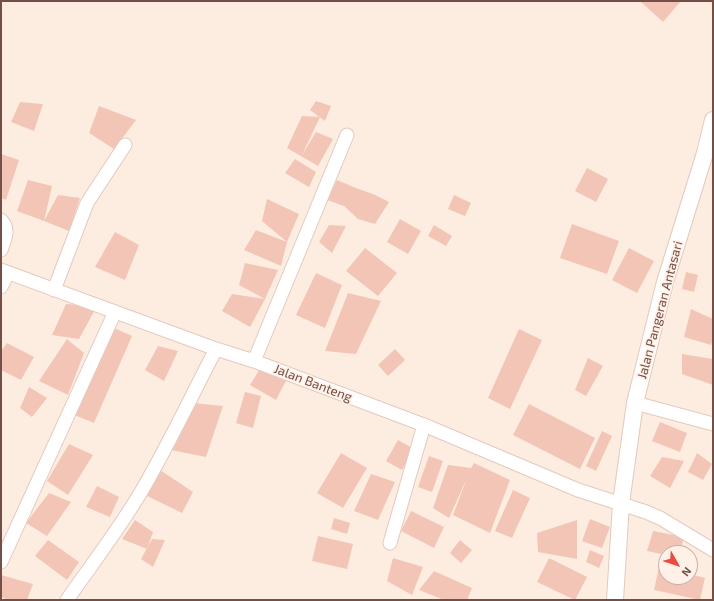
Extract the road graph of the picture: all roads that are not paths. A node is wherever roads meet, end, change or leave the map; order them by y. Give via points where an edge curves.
1 (713, 120) edge
2 (347, 135) dead end
3 (125, 145) dead end
4 (1, 220) edge
5 (1, 250) edge
6 (4, 272) edge
7 (1, 287) edge
8 (54, 290) junction
9 (115, 312) junction
10 (216, 349) junction
11 (254, 360) junction
12 (635, 403) junction
13 (713, 424) edge
14 (424, 426) junction
15 (621, 503) junction
16 (390, 543) dead end
17 (713, 550) edge
18 (1, 562) edge
19 (67, 600) edge
20 (615, 600) edge

1 - 12 street, Jalan Pangeran Antasari via 665,282
2 - 11 street
3 - 8 street via 87,203
4 - 5 street via 7,230
6 - 7 street
6 - 8 street, Jalan Banteng
8 - 9 street, Jalan Banteng
9 - 10 street, Jalan Banteng
9 - 18 street
10 - 11 street, Jalan Banteng
10 - 19 street via 141,491
11 - 14 street, Jalan Banteng
12 - 13 street
12 - 15 street, Jalan Pangeran Antasari
14 - 15 street, Jalan Banteng via 578,490
14 - 16 street
15 - 17 street, Jalan Banteng via 660,518
15 - 20 street, Jalan Pangeran Antasari

